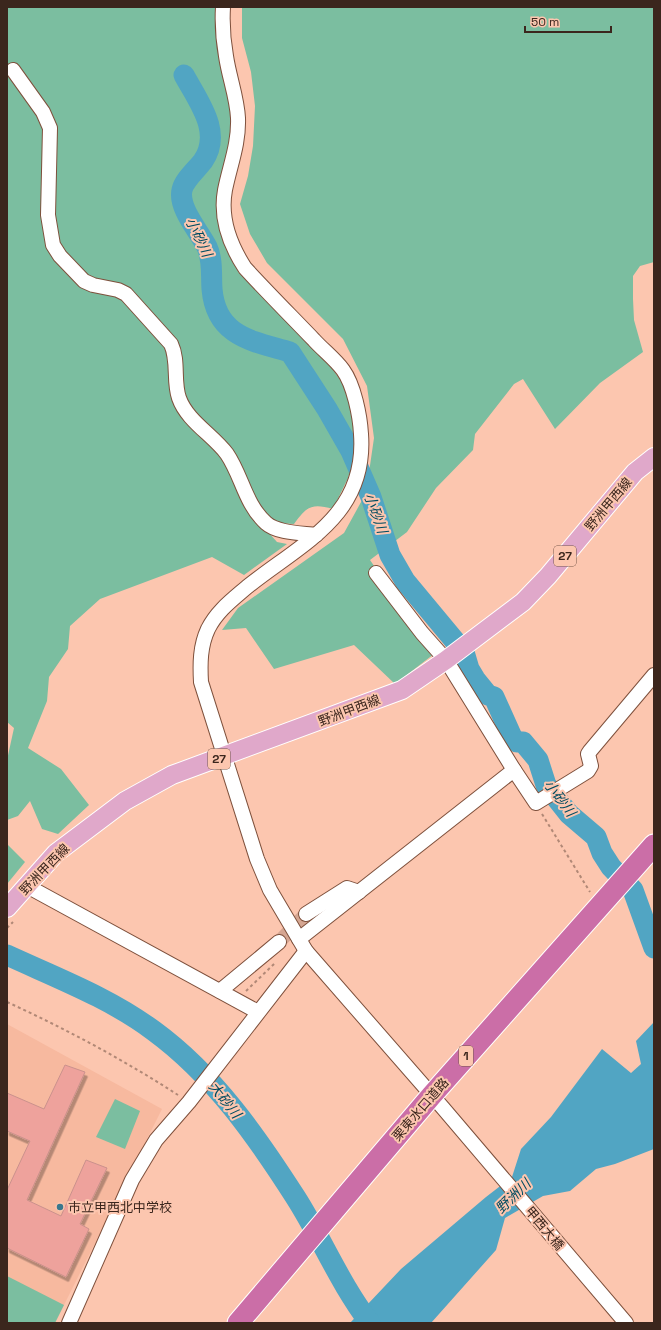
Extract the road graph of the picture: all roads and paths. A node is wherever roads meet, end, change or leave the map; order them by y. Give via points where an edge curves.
1 (223, 7) edge
2 (13, 70) dead end
3 (654, 457) edge
4 (316, 535) junction
5 (376, 573) dead end
6 (457, 652) junction
7 (654, 675) edge
8 (225, 757) junction
9 (514, 770) junction
10 (541, 800) junction
11 (652, 852) edge
12 (27, 886) junction
13 (359, 892) junction
14 (596, 900) junction
15 (7, 908) edge
16 (306, 914) tunnel mouth
17 (279, 942) tunnel mouth
18 (303, 945) junction
19 (277, 962) dead end
20 (220, 991) junction
21 (237, 1000) junction
22 (7, 1002) edge
23 (258, 1012) junction
24 (432, 1095) junction
25 (189, 1102) junction
26 (69, 1323) edge
27 (238, 1323) edge
28 (626, 1323) edge

1 - 4 street, 甲西大橋 via 223,37 237,102 238,120 235,155 224,200 225,222 230,241 244,268 344,371 353,393 360,422 362,446 358,475 338,515
2 - 4 street via 43,112 50,128 48,214 53,245 60,256 84,281 126,294 171,344 183,408 228,455 245,494 266,524 274,528
3 - 6 main road, 野洲甲西線 / 27 via 635,472 523,602
4 - 8 street, 甲西大橋 via 230,601 217,614 208,630 200,658 201,682
5 - 6 street via 422,633
6 - 8 main road, 野洲甲西線 / 27 via 402,690
6 - 9 street
7 - 10 street via 590,751 590,769
8 - 12 main road, 野洲甲西線 / 27 via 172,776 125,801 56,853
8 - 18 street, 甲西大橋 via 257,860 270,890
9 - 10 street
9 - 13 street
10 - 14 path
11 - 14 highway, 栗東水口道路 / 1
12 - 15 main road, 野洲甲西線 / 27
12 - 20 street
13 - 16 street via 347,888
13 - 18 street
14 - 24 highway, 栗東水口道路 / 1
17 - 20 street
18 - 23 street
18 - 24 street, 甲西大橋
19 - 21 path
20 - 21 street
21 - 23 street
22 - 25 path via 51,1022
23 - 25 street
24 - 27 highway, 栗東水口道路 / 1
24 - 28 street, 甲西大橋
25 - 26 street via 156,1140 132,1180

